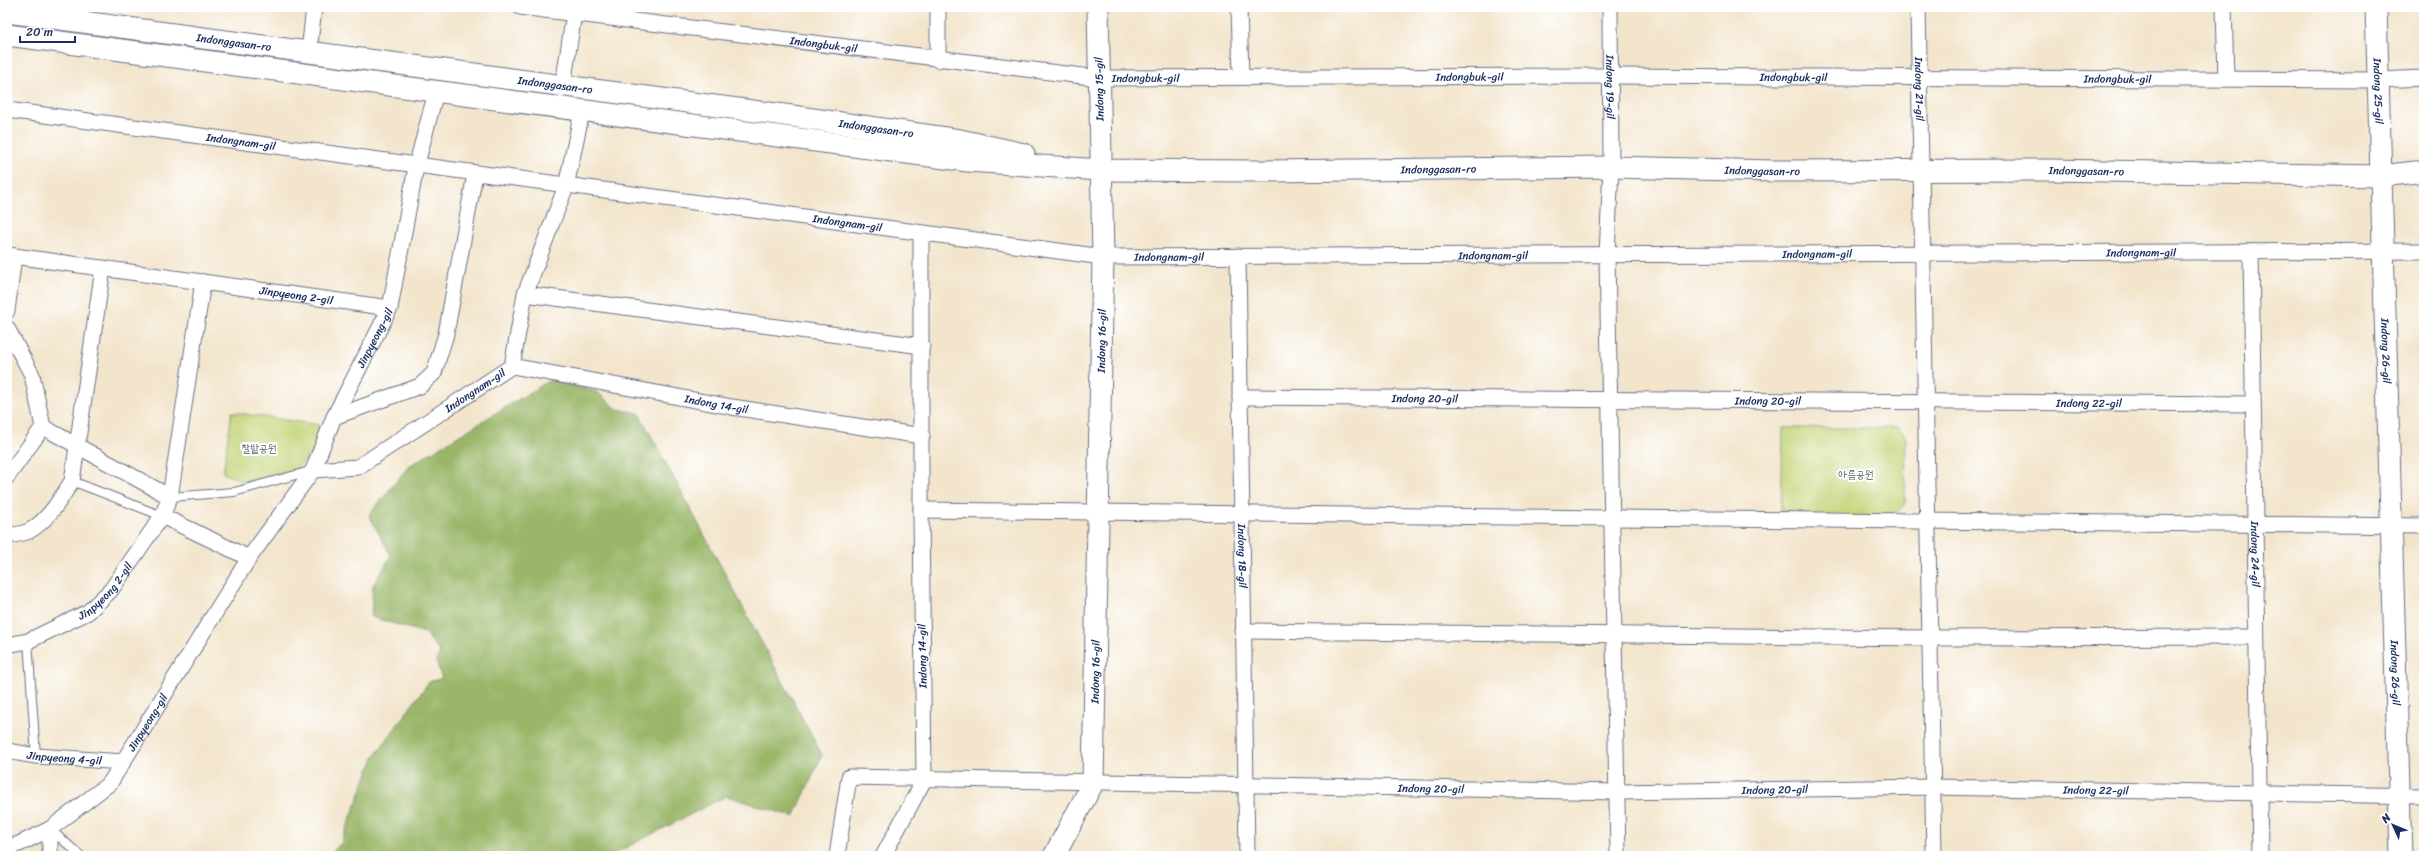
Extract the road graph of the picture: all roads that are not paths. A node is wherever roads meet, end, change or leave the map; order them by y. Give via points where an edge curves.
1 (314, 7) edge
2 (520, 7) edge
3 (938, 7) edge
4 (1098, 7) edge
5 (1239, 7) edge
6 (1610, 7) edge
7 (1918, 7) edge
8 (2224, 7) edge
9 (2376, 7) edge
10 (574, 10) edge
11 (7, 12) edge
12 (7, 35) edge
13 (309, 52) junction
14 (938, 60) junction
15 (1610, 76) junction
16 (1242, 77) junction
17 (1099, 78) junction
18 (1919, 78) junction
19 (2226, 78) junction
20 (2424, 78) edge
21 (2378, 80) junction
22 (563, 85) junction
23 (436, 92) junction
24 (7, 110) edge
25 (582, 112) junction
26 (416, 167) junction
27 (1611, 167) junction
28 (1101, 170) junction
29 (1921, 171) junction
30 (2424, 171) edge
31 (475, 174) junction
32 (2381, 176) junction
33 (566, 186) junction
34 (921, 233) junction
35 (2424, 251) edge
36 (2251, 252) junction
37 (2383, 252) junction
38 (1923, 253) junction
39 (1607, 255) junction
40 (11, 256) edge
41 (1238, 256) junction
42 (1103, 257) junction
43 (103, 268) junction
44 (203, 282) junction
45 (525, 294) junction
46 (390, 308) junction
47 (7, 311) edge
48 (7, 328) edge
49 (922, 346) junction
50 (512, 366) junction
51 (1240, 397) junction
52 (1610, 400) junction
53 (1926, 403) junction
54 (2253, 404) junction
55 (334, 417) junction
56 (43, 427) junction
57 (922, 436) junction
58 (78, 447) junction
59 (313, 470) junction
60 (7, 477) edge
61 (72, 481) junction
62 (170, 497) junction
63 (920, 510) junction
64 (1100, 512) junction
65 (1242, 514) junction
66 (162, 516) junction
67 (1612, 518) junction
68 (1928, 524) junction
69 (2255, 524) junction
70 (2392, 526) junction
71 (2424, 526) edge
72 (7, 536) edge
73 (249, 558) junction
74 (1243, 631) junction
75 (1614, 633) junction
76 (2255, 637) junction
77 (1930, 638) junction
78 (28, 641) junction
79 (7, 645) edge
80 (7, 751) edge
81 (36, 756) junction
82 (123, 762) junction
83 (924, 780) junction
84 (1093, 783) junction
85 (1245, 786) junction
86 (1933, 787) junction
87 (1617, 792) junction
88 (2259, 792) junction
89 (2400, 796) junction
90 (2424, 796) edge
91 (50, 829) junction
92 (7, 848) edge
93 (50, 856) edge
94 (81, 856) edge
95 (837, 856) edge
96 (883, 856) edge
97 (1054, 856) edge
98 (1246, 856) edge
99 (1618, 856) edge
100 (1934, 856) edge
101 (2260, 856) edge
102 (2401, 856) edge

1 - 13 street
2 - 10 street, Indongbuk-gil
3 - 14 street
4 - 17 main road, Indong 15-gil
5 - 16 street
6 - 15 street, Indong 19-gil
7 - 18 street, Indong 21-gil
8 - 19 street
9 - 21 main road, Indong 25-gil
10 - 14 street, Indongbuk-gil
10 - 22 street
11 - 13 main road, Indonggasan-ro
12 - 23 main road, Indonggasan-ro
13 - 22 main road, Indonggasan-ro
14 - 17 street, Indongbuk-gil
15 - 16 street, Indongbuk-gil
15 - 18 street, Indongbuk-gil
15 - 27 street, Indong 19-gil
16 - 17 street, Indongbuk-gil
17 - 28 main road, Indong 15-gil
18 - 19 street, Indongbuk-gil
18 - 29 street, Indong 21-gil
19 - 21 street, Indongbuk-gil
20 - 21 street, Indongbuk-gil
21 - 32 main road, Indong 25-gil
22 - 28 main road, Indonggasan-ro via 960,140
23 - 25 main road, Indonggasan-ro
23 - 26 street, Jinpyeong-gil
24 - 26 street, Indongnam-gil
25 - 28 main road, Indonggasan-ro via 968,161
25 - 33 street
26 - 31 street, Indongnam-gil
26 - 46 street, Jinpyeong-gil
27 - 28 main road, Indonggasan-ro
27 - 29 main road, Indonggasan-ro
27 - 39 street
28 - 42 main road, Indong 16-gil
29 - 32 main road, Indonggasan-ro via 2051,170
29 - 38 street
30 - 32 main road, Indonggasan-ro
31 - 33 street, Indongnam-gil
31 - 55 street via 446,334 434,373 420,386
32 - 37 main road, Indong 26-gil
33 - 34 street, Indongnam-gil
33 - 45 street, Indongnam-gil
34 - 42 street, Indongnam-gil
34 - 49 street, Indong 14-gil
35 - 37 street, Indongnam-gil
36 - 37 street, Indongnam-gil
36 - 38 street, Indongnam-gil
36 - 54 street, Indong 24-gil
37 - 70 main road, Indong 26-gil
38 - 39 street, Indongnam-gil
38 - 53 street
39 - 41 street, Indongnam-gil
39 - 52 street
40 - 43 street, Jinpyeong 2-gil
40 - 47 street, Jinpyeong 2-gil
41 - 42 street, Indongnam-gil
41 - 51 street, Indong 18-gil
42 - 64 main road, Indong 16-gil
43 - 44 street, Jinpyeong 2-gil
43 - 58 street
44 - 46 street, Jinpyeong 2-gil
44 - 62 street, Jinpyeong 2-gil
45 - 49 street
45 - 50 street, Indongnam-gil
46 - 55 street, Jinpyeong-gil
48 - 56 street via 32,374
49 - 57 street, Indong 14-gil
50 - 57 street, Indong 14-gil via 732,407
50 - 59 street, Indongnam-gil via 358,467
51 - 52 street, Indong 20-gil
51 - 65 street, Indong 18-gil
52 - 53 street, Indong 20-gil
52 - 67 street
53 - 54 street, Indong 22-gil
53 - 68 street
54 - 69 street, Indong 24-gil
55 - 59 street, Jinpyeong-gil
56 - 58 street
56 - 60 street
57 - 63 street, Indong 14-gil
58 - 61 street
58 - 62 street
59 - 62 lane via 234,492
59 - 73 street, Jinpyeong-gil
61 - 66 lane
61 - 72 street via 43,520 28,531
62 - 66 street, Jinpyeong 2-gil
63 - 64 street
63 - 83 street, Indong 14-gil
64 - 65 street
64 - 84 main road, Indong 16-gil
65 - 67 street
65 - 74 street, Indong 18-gil
66 - 73 street
66 - 78 street, Jinpyeong 2-gil via 111,590 88,612
67 - 68 street
67 - 75 street
68 - 69 street
68 - 77 street
69 - 70 street
69 - 76 street, Indong 24-gil
70 - 71 street
70 - 89 main road, Indong 26-gil
73 - 82 street, Jinpyeong-gil
74 - 75 street
74 - 85 street, Indong 18-gil
75 - 77 street
75 - 87 street
76 - 77 street
76 - 88 street, Indong 24-gil
77 - 86 street
78 - 79 street, Jinpyeong 2-gil
78 - 81 lane
80 - 81 street, Jinpyeong 4-gil
81 - 82 street, Jinpyeong 4-gil
82 - 91 street, Jinpyeong-gil via 110,783
83 - 84 street
83 - 95 street via 849,777
83 - 96 street, Indong 14-gil
84 - 85 street
84 - 97 main road, Indong 16-gil
85 - 87 street, Indong 20-gil
85 - 98 street, Indong 18-gil
86 - 87 street, Indong 20-gil
86 - 88 street, Indong 22-gil
86 - 100 street
87 - 99 street
88 - 89 street
88 - 101 street, Indong 24-gil
89 - 90 street
89 - 102 main road, Indong 26-gil
91 - 92 street, Jinpyeong-gil
91 - 93 street
91 - 94 lane

